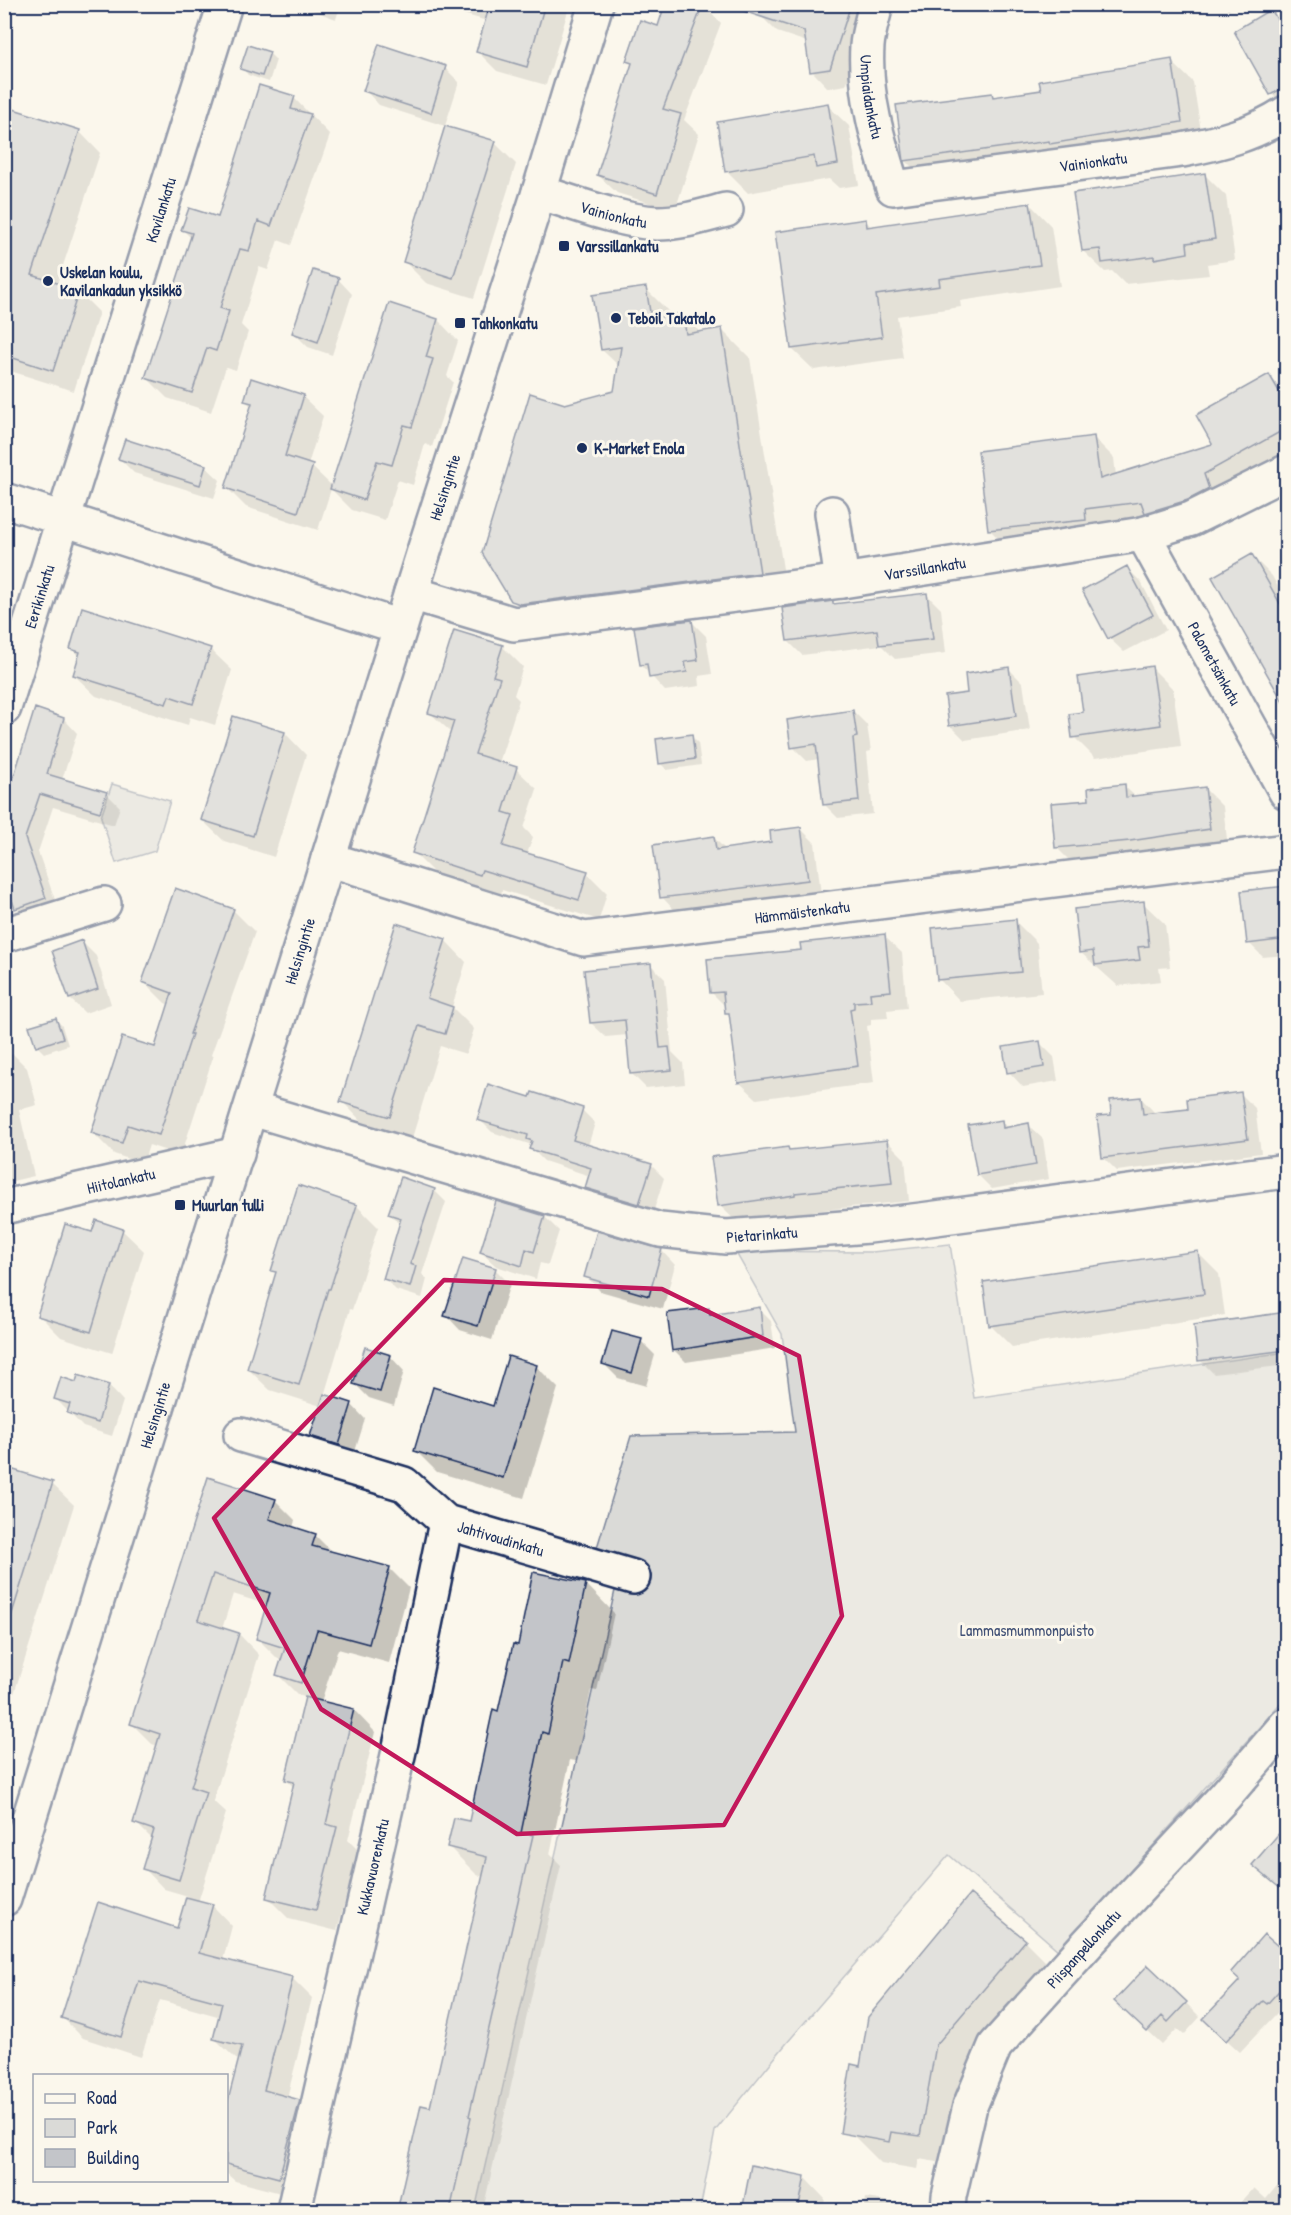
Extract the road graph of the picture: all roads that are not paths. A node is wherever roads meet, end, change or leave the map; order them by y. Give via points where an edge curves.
1 (225, 4) edge
2 (596, 4) edge
3 (876, 4) edge
4 (1287, 113) edge
5 (893, 188) joint
6 (539, 192) junction
7 (726, 210) dead end
8 (1287, 472) edge
9 (4, 500) edge
10 (832, 513) dead end
11 (64, 518) junction
12 (1143, 534) junction
13 (842, 581) junction
14 (411, 593) junction
15 (400, 627) junction
16 (4, 708) edge
17 (1287, 792) edge
18 (1287, 851) edge
19 (328, 859) junction
20 (104, 904) dead end
21 (4, 935) edge
22 (252, 1109) junction
23 (237, 1154) junction
24 (1287, 1171) edge
25 (4, 1207) edge
26 (241, 1435) dead end
27 (446, 1522) junction
28 (633, 1577) dead end
29 (1287, 1725) edge
30 (4, 1899) edge
31 (294, 2211) edge
32 (948, 2211) edge

1 - 11 street, Kavilankatu
2 - 6 street, Helsingintie
3 - 5 street, Umpiaidankatu via 867,44 866,82 875,131
4 - 5 street, Vainionkatu via 1266,126 1221,142 1182,150
6 - 7 street, Vainionkatu via 656,223
6 - 14 street, Helsingintie
8 - 12 street, Varssillankatu via 1191,519
9 - 11 street
10 - 13 street
11 - 15 street
11 - 16 street, Eerikinkatu
12 - 13 street, Varssillankatu
12 - 17 street, Palometsänkatu
13 - 14 street, Varssillankatu via 514,624
14 - 15 street, Helsingintie
15 - 19 street, Helsingintie
18 - 19 street, Hämmäistenkatu via 584,939
19 - 22 street, Helsingintie
20 - 21 street
22 - 23 street, Helsingintie
22 - 24 street, Pietarinkatu via 660,1230 726,1237 890,1224
23 - 25 street, Hiitolankatu
23 - 30 street, Helsingintie
26 - 27 street, Jahtivoudinkatu via 405,1484
27 - 28 street, Jahtivoudinkatu
27 - 31 street, Kukkavuorenkatu via 401,1742
29 - 32 street, Piispanpellonkatu via 995,2046 970,2106

